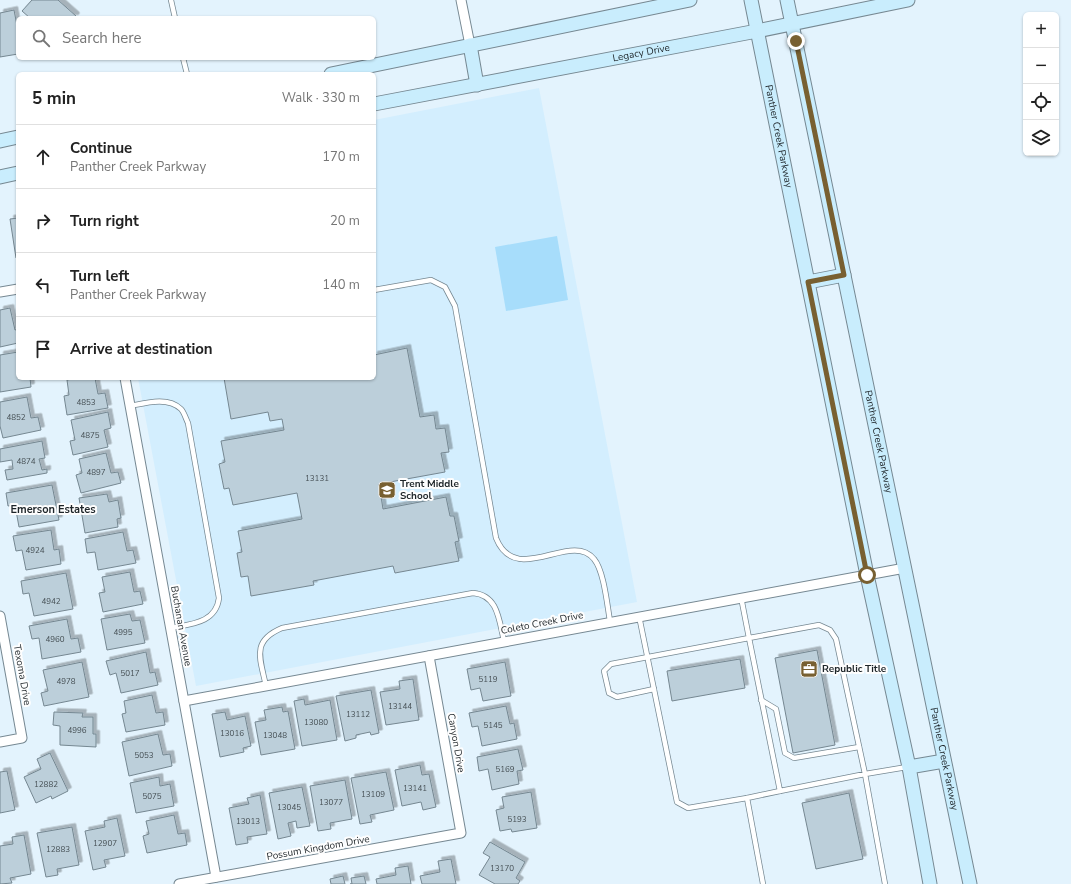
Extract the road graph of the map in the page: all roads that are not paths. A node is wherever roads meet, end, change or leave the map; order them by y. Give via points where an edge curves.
1 (171, 0) edge
2 (460, 0) edge
3 (690, 0) edge
4 (751, 0) edge
5 (787, 0) edge
6 (908, 0) edge
7 (175, 16) edge
8 (792, 24) junction
9 (757, 31) junction
10 (470, 45) junction
11 (184, 60) edge
12 (186, 72) edge
13 (341, 72) edge
14 (477, 85) junction
15 (376, 104) edge
16 (16, 137) edge
17 (0, 141) edge
18 (16, 173) edge
19 (0, 177) edge
20 (844, 275) junction
21 (808, 282) junction
22 (16, 288) edge
23 (376, 290) edge
24 (0, 292) edge
25 (126, 380) edge
26 (130, 406) junction
27 (905, 568) junction
28 (867, 575) junction
29 (741, 597) junction
30 (0, 616) edge
31 (639, 616) junction
32 (610, 621) junction
33 (171, 628) junction
34 (749, 638) junction
35 (504, 641) junction
36 (429, 656) junction
37 (647, 657) junction
38 (266, 686) junction
39 (654, 689) junction
40 (761, 700) junction
41 (184, 701) junction
42 (0, 742) edge
43 (859, 747) junction
44 (944, 761) junction
45 (909, 767) junction
46 (865, 774) junction
47 (780, 791) junction
48 (747, 798) junction
49 (461, 833) joint
50 (216, 877) junction
51 (179, 884) edge
52 (763, 884) edge
53 (885, 884) edge
54 (930, 884) edge
55 (970, 884) edge

1 - 7 lane
2 - 10 street
3 - 10 main road
4 - 9 main road, Panther Creek Parkway
5 - 8 main road, Panther Creek Parkway
6 - 8 main road, Legacy Drive
8 - 9 main road, Legacy Drive
8 - 20 main road, Panther Creek Parkway
9 - 14 main road, Legacy Drive
9 - 21 main road, Panther Creek Parkway
10 - 13 main road
10 - 14 main road
11 - 12 lane
14 - 15 main road, Legacy Drive
16 - 17 main road
18 - 19 main road
20 - 21 main road
20 - 27 main road, Panther Creek Parkway
21 - 28 main road, Panther Creek Parkway
22 - 24 street
23 - 32 lane via 431,280 445,287 455,306 496,538 500,548 509,556 519,559 573,551 587,553 594,558 599,567
25 - 26 street, Buchanan Avenue
26 - 33 street, Buchanan Avenue
26 - 33 lane via 156,401 172,403 181,409 188,423 219,598 218,606 204,621
27 - 28 street, Coleto Creek Drive
27 - 44 main road, Panther Creek Parkway
28 - 29 street, Coleto Creek Drive
28 - 45 main road, Panther Creek Parkway
29 - 31 street, Coleto Creek Drive
29 - 34 lane
30 - 42 street, Texoma Drive via 22,738
31 - 32 street, Coleto Creek Drive
31 - 37 lane
32 - 35 street, Coleto Creek Drive
33 - 41 street, Buchanan Avenue
34 - 37 lane
34 - 40 lane
34 - 43 lane via 819,625 830,630 836,639
35 - 36 street, Coleto Creek Drive
35 - 38 lane via 496,609 490,598 473,593 282,628 266,636 262,644 260,656
36 - 38 street, Coleto Creek Drive
36 - 49 street, Canyon Drive
37 - 39 lane
37 - 39 lane via 611,664 604,670 609,693 617,697
38 - 41 street, Coleto Creek Drive
39 - 48 lane via 676,802 688,808
40 - 43 lane via 776,709 785,753 794,758
40 - 47 lane
41 - 50 street, Buchanan Avenue
43 - 46 lane
44 - 45 main road
44 - 55 main road, Panther Creek Parkway
45 - 46 lane
45 - 54 main road, Panther Creek Parkway
46 - 47 lane
46 - 53 lane
47 - 48 lane
48 - 52 lane
49 - 50 street, Possum Kingdom Drive
50 - 51 street, Possum Kingdom Drive

